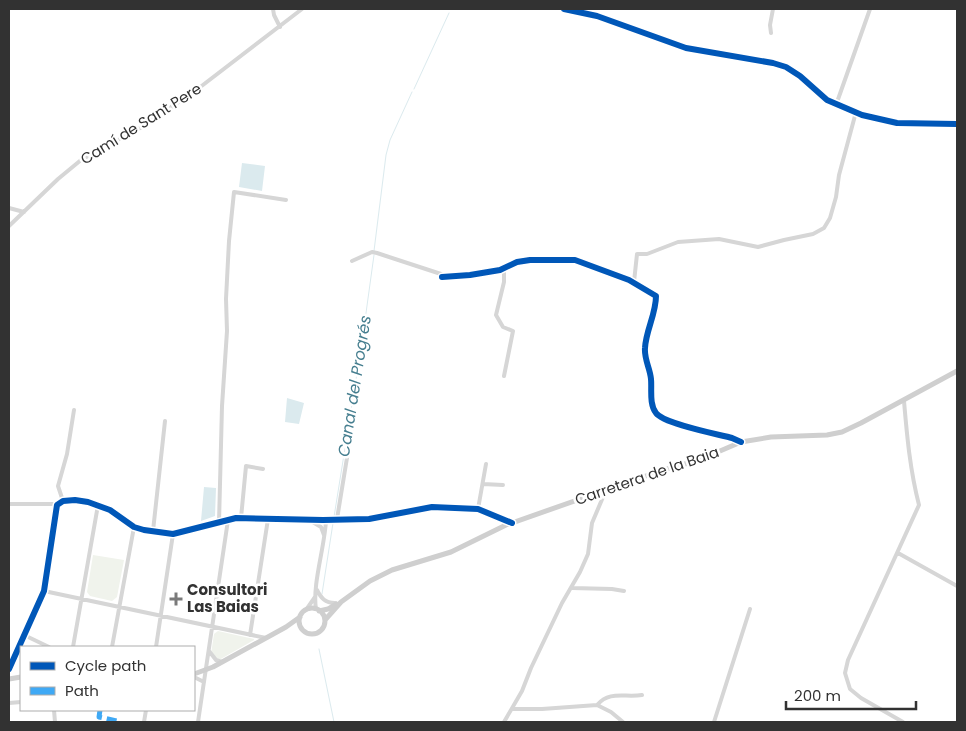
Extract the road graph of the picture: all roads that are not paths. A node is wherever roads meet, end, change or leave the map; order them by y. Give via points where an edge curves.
1 (273, 9) edge
2 (302, 9) edge
3 (564, 9) edge
4 (773, 9) edge
5 (870, 9) edge
6 (280, 26) junction
7 (772, 33) dead end
8 (836, 105) junction
9 (856, 112) junction
10 (957, 124) edge
11 (286, 200) dead end
12 (9, 208) edge
13 (24, 212) junction
14 (9, 226) edge
15 (352, 261) dead end
16 (504, 268) junction
17 (634, 282) junction
18 (957, 371) edge
19 (504, 376) dead end
20 (904, 401) junction
21 (74, 410) dead end
22 (354, 415) dead end
23 (166, 421) dead end
24 (741, 442) junction
25 (486, 464) dead end
26 (263, 469) dead end
27 (483, 484) junction
28 (503, 485) dead end
29 (606, 490) junction
30 (63, 501) junction
31 (9, 504) edge
32 (58, 504) junction
33 (98, 505) junction
34 (478, 509) junction
35 (241, 518) junction
36 (268, 519) junction
37 (337, 519) junction
38 (228, 520) junction
39 (309, 520) junction
40 (325, 520) junction
41 (219, 523) junction
42 (512, 523) junction
43 (134, 527) junction
44 (152, 531) junction
45 (173, 534) junction
46 (325, 537) junction
47 (898, 553) junction
48 (957, 586) edge
49 (572, 588) junction
50 (316, 589) junction
51 (44, 591) junction
52 (624, 591) dead end
53 (315, 597) junction
54 (82, 599) junction
55 (339, 603) junction
56 (119, 607) junction
57 (750, 609) dead end
58 (306, 610) junction
59 (318, 610) junction
60 (160, 616) junction
61 (300, 617) junction
62 (325, 620) junction
63 (213, 627) junction
64 (286, 628) junction
65 (302, 628) junction
66 (24, 635) junction
67 (250, 635) junction
68 (266, 638) junction
69 (47, 646) edge
70 (73, 646) edge
71 (112, 646) edge
72 (156, 646) edge
73 (209, 651) junction
74 (222, 662) junction
75 (9, 669) edge
76 (206, 670) junction
77 (195, 676) edge
78 (195, 677) edge
79 (204, 682) junction
80 (642, 695) dead end
81 (597, 705) junction
82 (512, 709) junction
83 (198, 722) edge
84 (504, 722) edge
85 (623, 722) edge
86 (714, 722) edge
87 (903, 722) edge

1 - 6 street
2 - 6 street, Camí de Sant Pere
3 - 8 street via 597,16 686,48 779,65 800,76
4 - 7 street
5 - 8 street
6 - 13 street, Camí de Sant Pere via 140,128 82,160
8 - 9 street
9 - 10 street via 896,123
9 - 17 street via 832,211 824,228 813,234 758,247 719,239 678,242 647,254 637,254
11 - 41 street via 234,192 226,300
12 - 13 street
13 - 14 street, Camí de Sant Pere
15 - 16 street via 372,252 441,275 470,275
16 - 17 street via 530,260 575,260
16 - 19 street via 496,316 502,327 513,331
17 - 24 street via 656,296 645,347 656,414 669,421
18 - 20 main road, Carretera de la Baia
20 - 24 main road, Carretera de la Baia via 842,432
20 - 47 street via 912,480 919,505
21 - 30 street via 58,486
22 - 37 street
23 - 44 street
24 - 29 main road, Carretera de la Baia via 699,460
25 - 27 street
26 - 35 street via 246,466
27 - 28 street
27 - 34 street
29 - 42 main road, Carretera de la Baia
29 - 49 street via 592,523 588,554
30 - 32 street
30 - 33 street
31 - 32 street
32 - 51 street
33 - 43 street
33 - 54 street
34 - 37 street via 432,507 369,519
34 - 42 street
35 - 36 street
35 - 38 street
36 - 39 street
36 - 67 street
37 - 40 street
38 - 41 street
38 - 63 street
39 - 40 street
39 - 46 street via 321,527
40 - 46 street
41 - 45 street
42 - 55 main road, Carretera de la Baia via 451,552 392,570
43 - 44 street
43 - 56 street
44 - 45 street
45 - 60 street
46 - 50 street
47 - 48 street
47 - 87 street via 844,673 850,689
49 - 52 street
49 - 82 street
50 - 53 street
50 - 55 street via 326,602
51 - 54 street
51 - 66 street
53 - 58 street
53 - 59 street
54 - 56 street
54 - 70 street
55 - 59 main road, Carretera de la Baia
55 - 62 main road, Carretera de la Baia
56 - 60 street
56 - 71 street
57 - 86 street
58 - 59 main road
58 - 61 main road
59 - 62 main road
60 - 63 street
60 - 72 street
61 - 64 main road
61 - 65 main road
62 - 65 main road via 322,629 313,634
63 - 67 street
63 - 73 street
64 - 65 main road
64 - 68 main road
66 - 69 street
66 - 75 street
67 - 68 street
68 - 74 main road
73 - 74 street
73 - 76 street
74 - 76 main road
76 - 77 main road
76 - 79 street
78 - 79 street
79 - 83 street
80 - 81 street via 620,694
81 - 82 street
81 - 85 street
82 - 84 street

